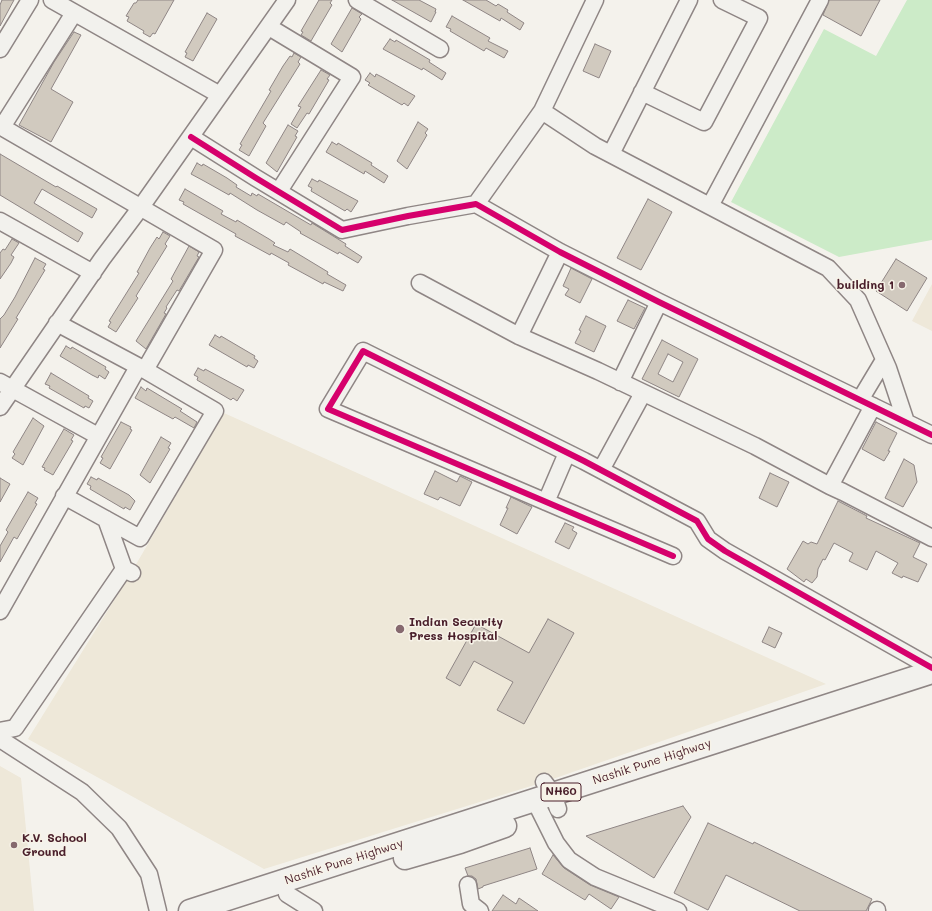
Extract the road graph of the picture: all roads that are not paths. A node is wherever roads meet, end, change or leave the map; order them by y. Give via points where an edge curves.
1 (30, 0) edge
2 (287, 0) edge
3 (357, 0) edge
4 (595, 0) edge
5 (689, 0) edge
6 (722, 0) edge
7 (820, 0) edge
8 (64, 5) edge
9 (269, 27) junction
10 (440, 49) dead end
11 (0, 50) edge
12 (642, 92) junction
13 (220, 95) junction
14 (542, 111) junction
15 (1, 127) edge
16 (191, 137) junction
17 (611, 154) junction
18 (279, 191) junction
19 (476, 204) junction
20 (710, 206) junction
21 (141, 207) junction
22 (0, 220) edge
23 (560, 252) junction
24 (93, 273) junction
25 (420, 283) dead end
26 (659, 302) junction
27 (57, 323) junction
28 (519, 336) junction
29 (884, 360) junction
30 (142, 369) junction
31 (620, 382) junction
32 (6, 385) edge
33 (643, 393) junction
34 (866, 403) junction
35 (0, 407) edge
36 (906, 422) junction
37 (932, 435) edge
38 (98, 436) junction
39 (567, 453) junction
40 (601, 470) junction
41 (830, 486) junction
42 (64, 496) junction
43 (546, 502) junction
44 (106, 519) junction
45 (932, 538) edge
46 (673, 556) dead end
47 (0, 611) edge
48 (932, 668) edge
49 (932, 672) edge
50 (932, 686) edge
51 (0, 731) edge
52 (0, 739) edge
53 (546, 800) junction
54 (468, 885) dead end
55 (287, 894) junction
56 (158, 911) edge
57 (190, 911) edge
58 (235, 911) edge
59 (314, 911) edge
60 (480, 911) edge
61 (678, 911) edge

1 - 11 street
2 - 9 street
3 - 10 street
4 - 14 street
5 - 12 street
6 - 12 street via 759,18 704,122
7 - 20 street
8 - 13 street
8 - 15 street
9 - 13 street
9 - 18 street via 352,76
12 - 17 street
13 - 16 street
14 - 17 street
14 - 19 street
15 - 21 street
16 - 18 street
16 - 21 street
17 - 20 street
18 - 19 street via 342,230
19 - 23 street
20 - 29 street via 828,268 858,300
21 - 24 street
21 - 30 street via 214,250
22 - 24 street
23 - 26 street
23 - 28 street
24 - 27 street
25 - 28 street
26 - 31 street
26 - 34 street
27 - 30 street
27 - 32 street
28 - 31 street
29 - 34 street
29 - 36 street
30 - 38 street
30 - 44 street via 215,411 140,538
31 - 33 street
32 - 35 street
32 - 38 street
33 - 40 street
33 - 41 street via 755,446
34 - 36 street
34 - 41 street
36 - 37 street
38 - 42 street
39 - 40 street
39 - 43 street
39 - 43 street via 363,351 328,409
40 - 48 street via 697,521 708,539 725,551
41 - 45 street
42 - 44 street
42 - 47 street
43 - 46 street
44 - 51 street via 128,571 15,728
49 - 53 highway, Nashik Pune Highway / NH60
50 - 53 highway, Nashik Pune Highway / NH60
52 - 56 street via 82,792 119,828 149,874
53 - 55 highway, Nashik Pune Highway / NH60 via 460,842
53 - 57 highway, Nashik Pune Highway / NH60
53 - 61 street via 556,843 569,860 595,877
54 - 60 street via 471,904
55 - 58 highway, Nashik Pune Highway / NH60
55 - 59 street

